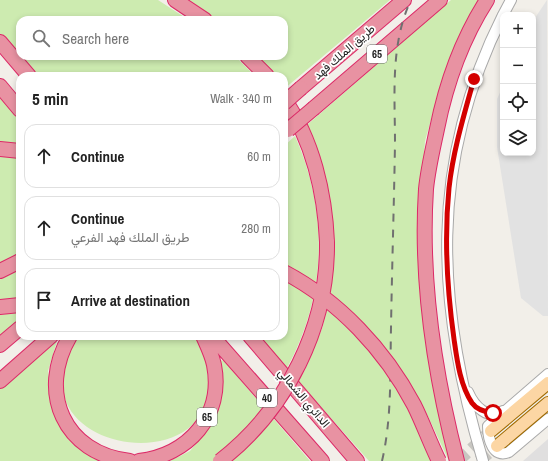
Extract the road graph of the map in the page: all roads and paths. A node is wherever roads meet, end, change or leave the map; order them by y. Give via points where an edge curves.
1 (175, 0) edge
2 (404, 0) edge
3 (440, 0) edge
4 (487, 0) edge
5 (511, 0) edge
6 (505, 12) edge
7 (199, 16) edge
8 (500, 22) edge
9 (0, 42) edge
10 (251, 60) edge
11 (26, 72) edge
12 (263, 72) edge
13 (0, 86) edge
14 (288, 99) edge
15 (16, 105) edge
16 (288, 106) edge
17 (288, 130) edge
18 (0, 149) edge
19 (16, 151) edge
20 (16, 263) edge
21 (0, 271) edge
22 (288, 274) edge
23 (16, 305) edge
24 (0, 307) edge
25 (16, 331) edge
26 (46, 340) edge
27 (68, 340) edge
28 (205, 340) edge
29 (216, 340) edge
30 (253, 340) edge
31 (0, 345) edge
32 (459, 370) junction
33 (548, 374) edge
34 (0, 381) edge
35 (548, 383) edge
36 (548, 403) edge
37 (512, 405) junction
38 (548, 419) edge
39 (491, 432) tunnel mouth
40 (497, 446) tunnel mouth
41 (507, 457) edge
42 (130, 461) edge
43 (139, 461) edge
44 (220, 461) edge
45 (322, 461) edge
46 (357, 461) edge
47 (438, 461) edge
48 (457, 461) edge
49 (483, 461) edge

1 - 7 highway
2 - 14 highway, طريق الملك فهد / 65, bridge
3 - 17 highway, طريق الملك فهد / 65, bridge
4 - 48 highway via 467,34 451,75 440,112 426,187 424,234 429,319 441,396
5 - 6 street
8 - 32 street via 474,79 458,135 449,188 448,280
9 - 11 highway
10 - 12 highway
13 - 15 highway
16 - 44 highway, bridge via 299,126 320,183 328,262 324,292 314,327 296,372 261,423
18 - 19 highway
20 - 21 highway
22 - 47 highway, bridge via 317,292 372,344 413,405
23 - 24 highway
25 - 31 highway
26 - 34 highway
27 - 42 highway via 59,358 55,389 60,410 67,424 88,446 112,458
28 - 43 highway, 65 via 214,364 216,378 208,415 194,436 182,445 161,457
29 - 45 highway, 40
30 - 46 highway, الدائري الشمالي / 40
32 - 37 street via 472,402 478,409 500,413
32 - 49 street
33 - 37 street
35 - 39 main road
36 - 40 main road
37 - 41 street via 488,426 494,450
38 - 41 street

